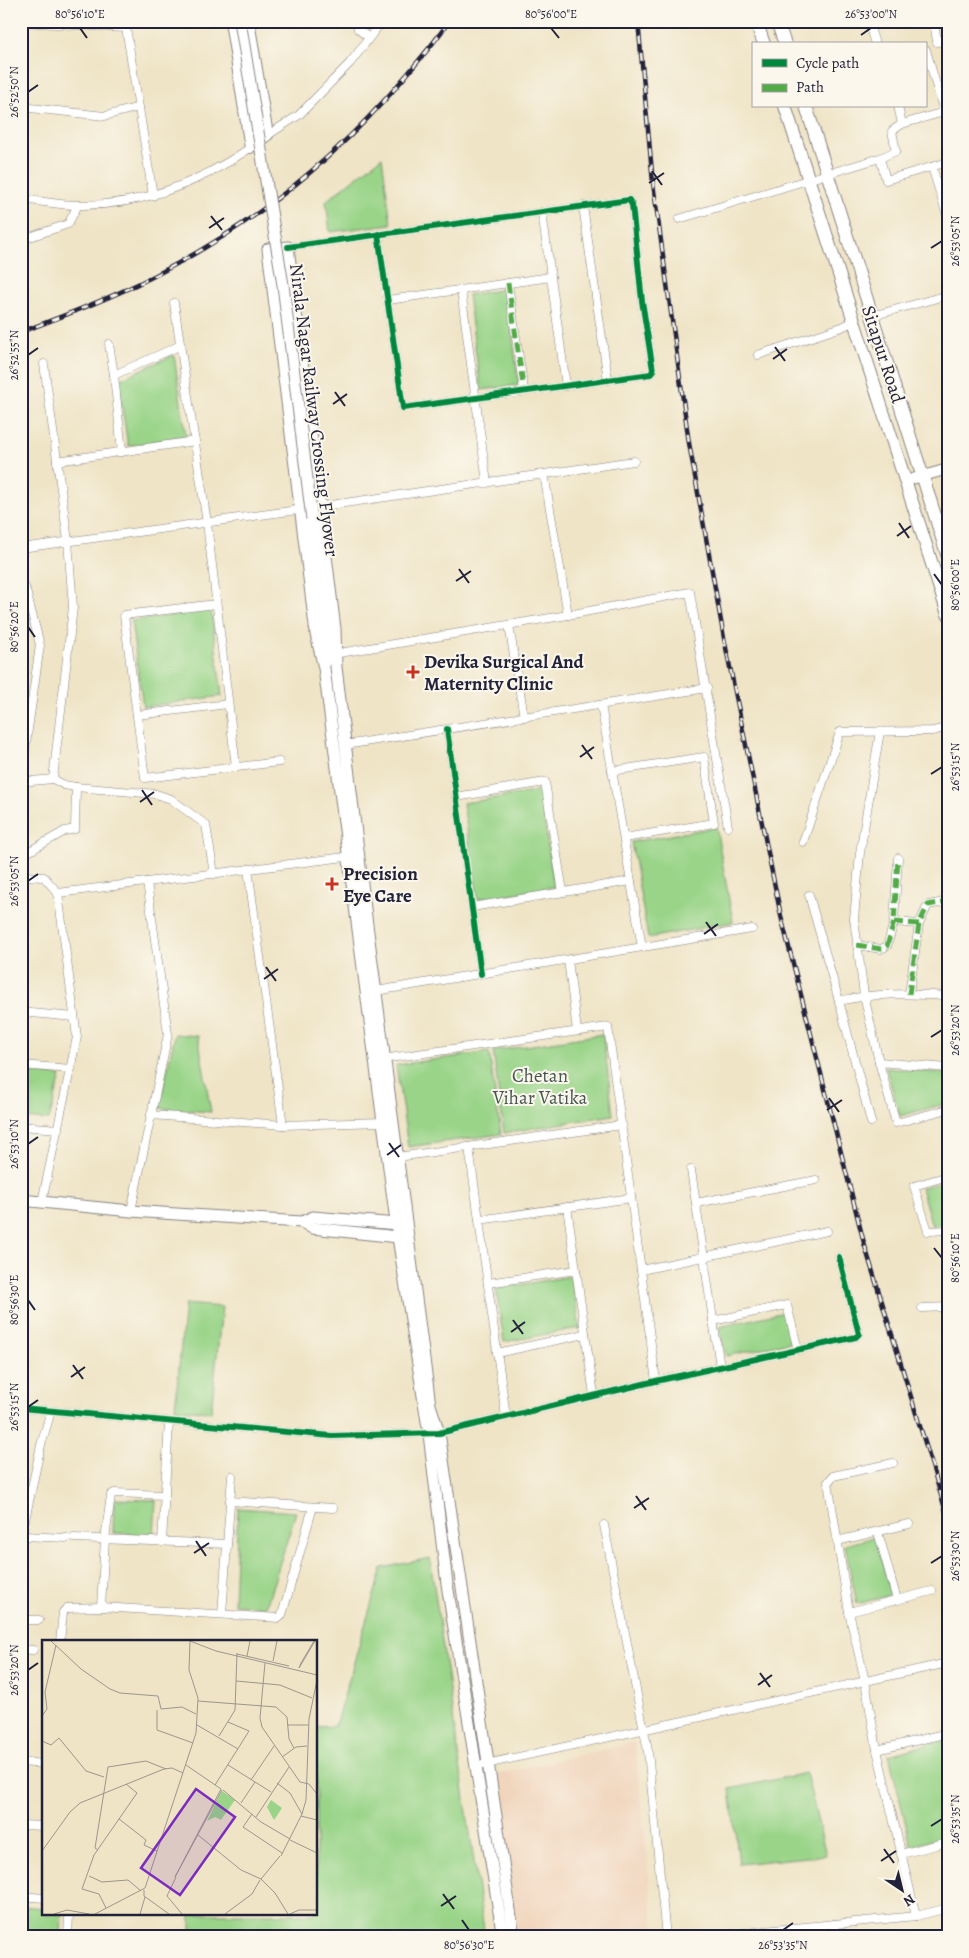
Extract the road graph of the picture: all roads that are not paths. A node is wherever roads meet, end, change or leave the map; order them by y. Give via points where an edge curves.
1 (230, 21) edge
2 (240, 21) edge
3 (248, 21) edge
4 (357, 21) edge
5 (382, 21) edge
6 (805, 21) edge
7 (868, 21) edge
8 (934, 21) edge
9 (21, 22) edge
10 (126, 24) edge
11 (776, 24) edge
12 (369, 38) junction
13 (948, 40) edge
14 (784, 42) edge
15 (874, 42) edge
16 (926, 50) edge
17 (21, 107) edge
18 (139, 107) junction
19 (786, 108) edge
20 (807, 108) edge
21 (898, 108) edge
22 (902, 124) junction
23 (268, 136) junction
24 (250, 148) junction
25 (880, 158) junction
26 (948, 162) edge
27 (932, 167) junction
28 (827, 173) junction
29 (808, 179) junction
30 (154, 196) junction
31 (21, 199) edge
32 (78, 205) junction
33 (583, 206) junction
34 (542, 212) junction
35 (679, 219) dead end
36 (948, 220) edge
37 (378, 234) junction
38 (21, 240) edge
39 (288, 247) junction
40 (551, 277) junction
41 (508, 283) junction
42 (461, 290) junction
43 (948, 295) edge
44 (388, 300) junction
45 (174, 303) dead end
46 (872, 316) junction
47 (854, 321) junction
48 (109, 344) dead end
49 (181, 345) junction
50 (758, 355) dead end
51 (44, 364) dead end
52 (114, 375) junction
53 (608, 380) junction
54 (566, 386) junction
55 (524, 391) junction
56 (476, 398) junction
57 (195, 442) junction
58 (122, 452) junction
59 (634, 461) dead end
60 (57, 462) junction
61 (948, 469) edge
62 (544, 474) junction
63 (922, 476) junction
64 (905, 481) junction
65 (487, 483) junction
66 (320, 507) junction
67 (300, 510) junction
68 (207, 522) junction
69 (68, 541) junction
70 (21, 548) edge
71 (948, 557) edge
72 (25, 587) dead end
73 (216, 604) junction
74 (948, 614) edge
75 (568, 615) junction
76 (509, 625) junction
77 (328, 655) junction
78 (707, 688) junction
79 (228, 704) junction
80 (601, 705) junction
81 (137, 715) junction
82 (524, 717) junction
83 (948, 727) edge
84 (447, 729) junction
85 (880, 731) junction
86 (345, 745) junction
87 (279, 762) dead end
88 (236, 767) junction
89 (612, 771) junction
90 (21, 778) edge
91 (53, 780) junction
92 (21, 782) edge
93 (76, 787) junction
94 (456, 797) junction
95 (728, 827) dead end
96 (624, 838) junction
97 (803, 842) dead end
98 (21, 856) edge
99 (353, 856) junction
100 (898, 858) dead end
101 (248, 869) junction
102 (214, 874) junction
103 (21, 876) edge
104 (147, 882) junction
105 (631, 882) junction
106 (948, 886) edge
107 (563, 892) junction
108 (58, 893) junction
109 (809, 895) dead end
110 (472, 907) junction
111 (894, 922) junction
112 (919, 924) junction
113 (752, 929) dead end
114 (857, 945) junction
115 (642, 947) junction
116 (568, 960) junction
117 (481, 974) junction
118 (376, 991) junction
119 (909, 994) junction
120 (864, 995) junction
121 (948, 996) edge
122 (838, 1001) junction
123 (21, 1012) edge
124 (74, 1017) junction
125 (578, 1031) junction
126 (380, 1060) junction
127 (879, 1062) junction
128 (21, 1065) edge
129 (70, 1069) junction
130 (948, 1070) edge
131 (948, 1109) edge
132 (151, 1115) junction
133 (383, 1122) junction
134 (871, 1122) dead end
135 (283, 1125) junction
136 (622, 1125) junction
137 (21, 1126) edge
138 (58, 1129) junction
139 (469, 1147) junction
140 (398, 1157) junction
141 (691, 1170) dead end
142 (948, 1176) edge
143 (816, 1180) dead end
144 (631, 1198) junction
145 (21, 1200) edge
146 (42, 1202) junction
147 (696, 1203) junction
148 (567, 1207) junction
149 (131, 1211) junction
150 (479, 1220) junction
151 (302, 1222) junction
152 (402, 1225) junction
153 (948, 1230) edge
154 (827, 1231) dead end
155 (403, 1237) junction
156 (704, 1256) junction
157 (838, 1257) dead end
158 (576, 1270) junction
159 (641, 1270) junction
160 (488, 1283) junction
161 (948, 1307) edge
162 (922, 1308) dead end
163 (713, 1321) junction
164 (585, 1334) junction
165 (798, 1350) junction
166 (497, 1353) junction
167 (720, 1367) junction
168 (656, 1381) junction
169 (594, 1395) junction
170 (21, 1408) edge
171 (51, 1411) junction
172 (506, 1416) junction
173 (170, 1422) junction
174 (434, 1433) junction
175 (893, 1463) dead end
176 (232, 1476) dead end
177 (165, 1494) junction
178 (230, 1501) junction
179 (313, 1507) junction
180 (333, 1508) dead end
181 (908, 1524) dead end
182 (604, 1525) dead end
183 (878, 1532) junction
184 (105, 1539) junction
185 (837, 1541) junction
186 (162, 1542) junction
187 (227, 1544) junction
188 (932, 1591) dead end
189 (897, 1600) junction
190 (101, 1608) junction
191 (849, 1612) junction
192 (222, 1614) junction
193 (21, 1620) edge
194 (40, 1620) dead end
195 (60, 1640) edge
196 (21, 1649) edge
197 (33, 1650) dead end
198 (948, 1663) edge
199 (865, 1681) junction
200 (644, 1730) junction
201 (947, 1735) edge
202 (877, 1750) junction
203 (21, 1762) edge
204 (42, 1764) edge
205 (483, 1766) junction
206 (21, 1824) edge
207 (42, 1826) edge
208 (948, 1842) edge
209 (901, 1854) junction
210 (21, 1896) edge
211 (42, 1898) edge
212 (948, 1908) edge
213 (69, 1916) edge
214 (916, 1916) junction
215 (834, 1924) junction
216 (68, 1937) edge
217 (503, 1937) edge
218 (514, 1937) edge
219 (666, 1937) edge
220 (704, 1937) edge
221 (836, 1937) edge

1 - 24 street
2 - 77 main road, Nirala Nagar Railway Crossing Flyover, bridge via 283,285
3 - 23 street
4 - 12 street via 358,29
5 - 12 street
6 - 11 street
7 - 15 street
8 - 13 street via 937,42
9 - 10 street
10 - 18 street
11 - 14 main road
12 - 23 street via 350,63 299,115
16 - 22 street via 944,112
17 - 18 street via 105,116
18 - 30 street
19 - 29 main road, Sitapur Road
20 - 28 main road, Sitapur Road
21 - 22 street
22 - 25 street via 892,131 896,151
23 - 24 street
24 - 30 street via 189,183
25 - 27 street via 886,180
25 - 28 street
26 - 27 street
27 - 36 street
28 - 29 street
28 - 46 main road, Sitapur Road
29 - 35 street
29 - 47 main road, Sitapur Road
30 - 32 street
31 - 32 street
32 - 38 street via 68,224
33 - 34 street
33 - 53 street
33 - 53 street via 628,200 632,205 653,370 650,374
34 - 37 street
34 - 40 street
37 - 39 street
37 - 44 street
39 - 66 main road
39 - 67 main road via 268,249
40 - 41 street
40 - 54 street
41 - 42 street
41 - 55 street
42 - 44 street
42 - 56 street
43 - 46 street
44 - 56 street via 403,408
45 - 49 street
46 - 63 main road, Sitapur Road
47 - 50 street
47 - 64 main road, Sitapur Road
48 - 52 street
49 - 52 street
49 - 57 street
51 - 60 street
52 - 58 street
53 - 54 street
54 - 55 street
55 - 56 street
56 - 65 street
57 - 58 street
57 - 68 street
58 - 60 street
59 - 62 street
60 - 69 street
61 - 63 street
62 - 65 street
62 - 75 street
63 - 64 street
63 - 71 main road, Sitapur Road
64 - 74 main road, Sitapur Road
65 - 66 street
66 - 67 street
66 - 77 main road via 335,630
67 - 68 street
67 - 77 main road via 316,634
68 - 69 street
68 - 73 street
69 - 70 street
69 - 91 street via 73,607
72 - 90 street via 40,645
73 - 79 street
73 - 81 street via 124,615
75 - 76 street
75 - 78 street via 690,592
76 - 77 street
76 - 82 street
77 - 86 main road, Nirala Nagar Railway Crossing Flyover via 336,667
77 - 99 main road, Nirala Nagar Railway Crossing Flyover via 324,668
78 - 80 street
78 - 95 street
79 - 81 street
79 - 88 street
80 - 82 street
80 - 89 street
81 - 88 street via 145,778
82 - 84 street
83 - 85 street via 933,731
84 - 86 street
84 - 94 street
85 - 97 street via 840,732
85 - 114 street via 860,853 854,919
86 - 99 main road
87 - 88 street
89 - 96 street
89 - 96 street via 704,757 714,823
91 - 92 street
91 - 93 street
93 - 98 street via 75,829 65,831
93 - 102 street via 171,798 206,825
94 - 107 street via 545,782
94 - 110 street
96 - 105 street
99 - 101 street
99 - 118 main road
99 - 126 main road
100 - 111 street
101 - 102 street
101 - 135 street
102 - 104 street
103 - 108 street via 44,877
104 - 108 street
104 - 132 street via 168,1034
105 - 107 street
105 - 115 street
106 - 112 street via 945,902 928,905
107 - 110 street
108 - 124 street
109 - 122 street
110 - 117 street
111 - 112 street
111 - 114 street via 887,946 881,949
112 - 119 street
113 - 115 street
114 - 120 street
115 - 116 street
116 - 117 street
116 - 125 street
117 - 118 street
118 - 126 main road
119 - 120 street
119 - 121 street
120 - 122 street
120 - 127 street
122 - 134 street
123 - 124 street
124 - 129 street via 77,1037
125 - 126 street
125 - 136 street via 608,1027
126 - 133 main road
126 - 140 main road
127 - 130 street
127 - 131 street via 896,1123
128 - 129 street
129 - 138 street
132 - 135 street
132 - 149 street
133 - 135 street
133 - 152 main road
136 - 139 street
136 - 144 street
137 - 138 street
138 - 146 street
139 - 140 street
139 - 150 street
140 - 152 main road
141 - 147 street
142 - 153 street via 914,1186 928,1231
143 - 147 street
144 - 148 street
144 - 159 street
145 - 146 main road
146 - 149 main road
147 - 156 street
148 - 150 street
148 - 158 street
149 - 151 main road
150 - 160 street
151 - 152 main road via 313,1217
151 - 155 main road via 312,1228
152 - 155 main road
154 - 156 street
155 - 174 main road
156 - 159 street
156 - 163 street
157 - 165 street via 859,1334
158 - 160 street
158 - 164 street
159 - 168 street
160 - 166 street
161 - 162 street
163 - 165 street via 787,1305
163 - 167 street
164 - 166 street
164 - 169 street
165 - 167 street
166 - 172 street
167 - 168 street
168 - 169 street
169 - 172 street
170 - 171 street
171 - 173 street
171 - 184 street via 22,1534
172 - 174 street
173 - 174 street via 332,1436
173 - 177 street
174 - 205 main road via 447,1584
175 - 185 street via 833,1476 828,1482
176 - 178 street
177 - 184 street via 112,1493
177 - 186 street
178 - 179 street
178 - 187 street
179 - 180 street
179 - 192 street via 281,1617
181 - 183 street
182 - 200 street
183 - 185 street
183 - 189 street
184 - 186 street
184 - 190 street
185 - 191 street
186 - 187 street
187 - 192 street
188 - 189 street
189 - 191 street
190 - 192 street
190 - 195 street via 64,1609
191 - 199 street
193 - 194 street
196 - 197 street
198 - 199 street
199 - 200 street
199 - 202 street
200 - 205 street
200 - 219 street
201 - 202 street
202 - 209 street
203 - 204 street
205 - 217 main road
205 - 218 main road
206 - 207 street
208 - 209 street
209 - 214 street
210 - 211 street
212 - 214 street
213 - 216 street
214 - 215 street
215 - 220 street
215 - 221 street

